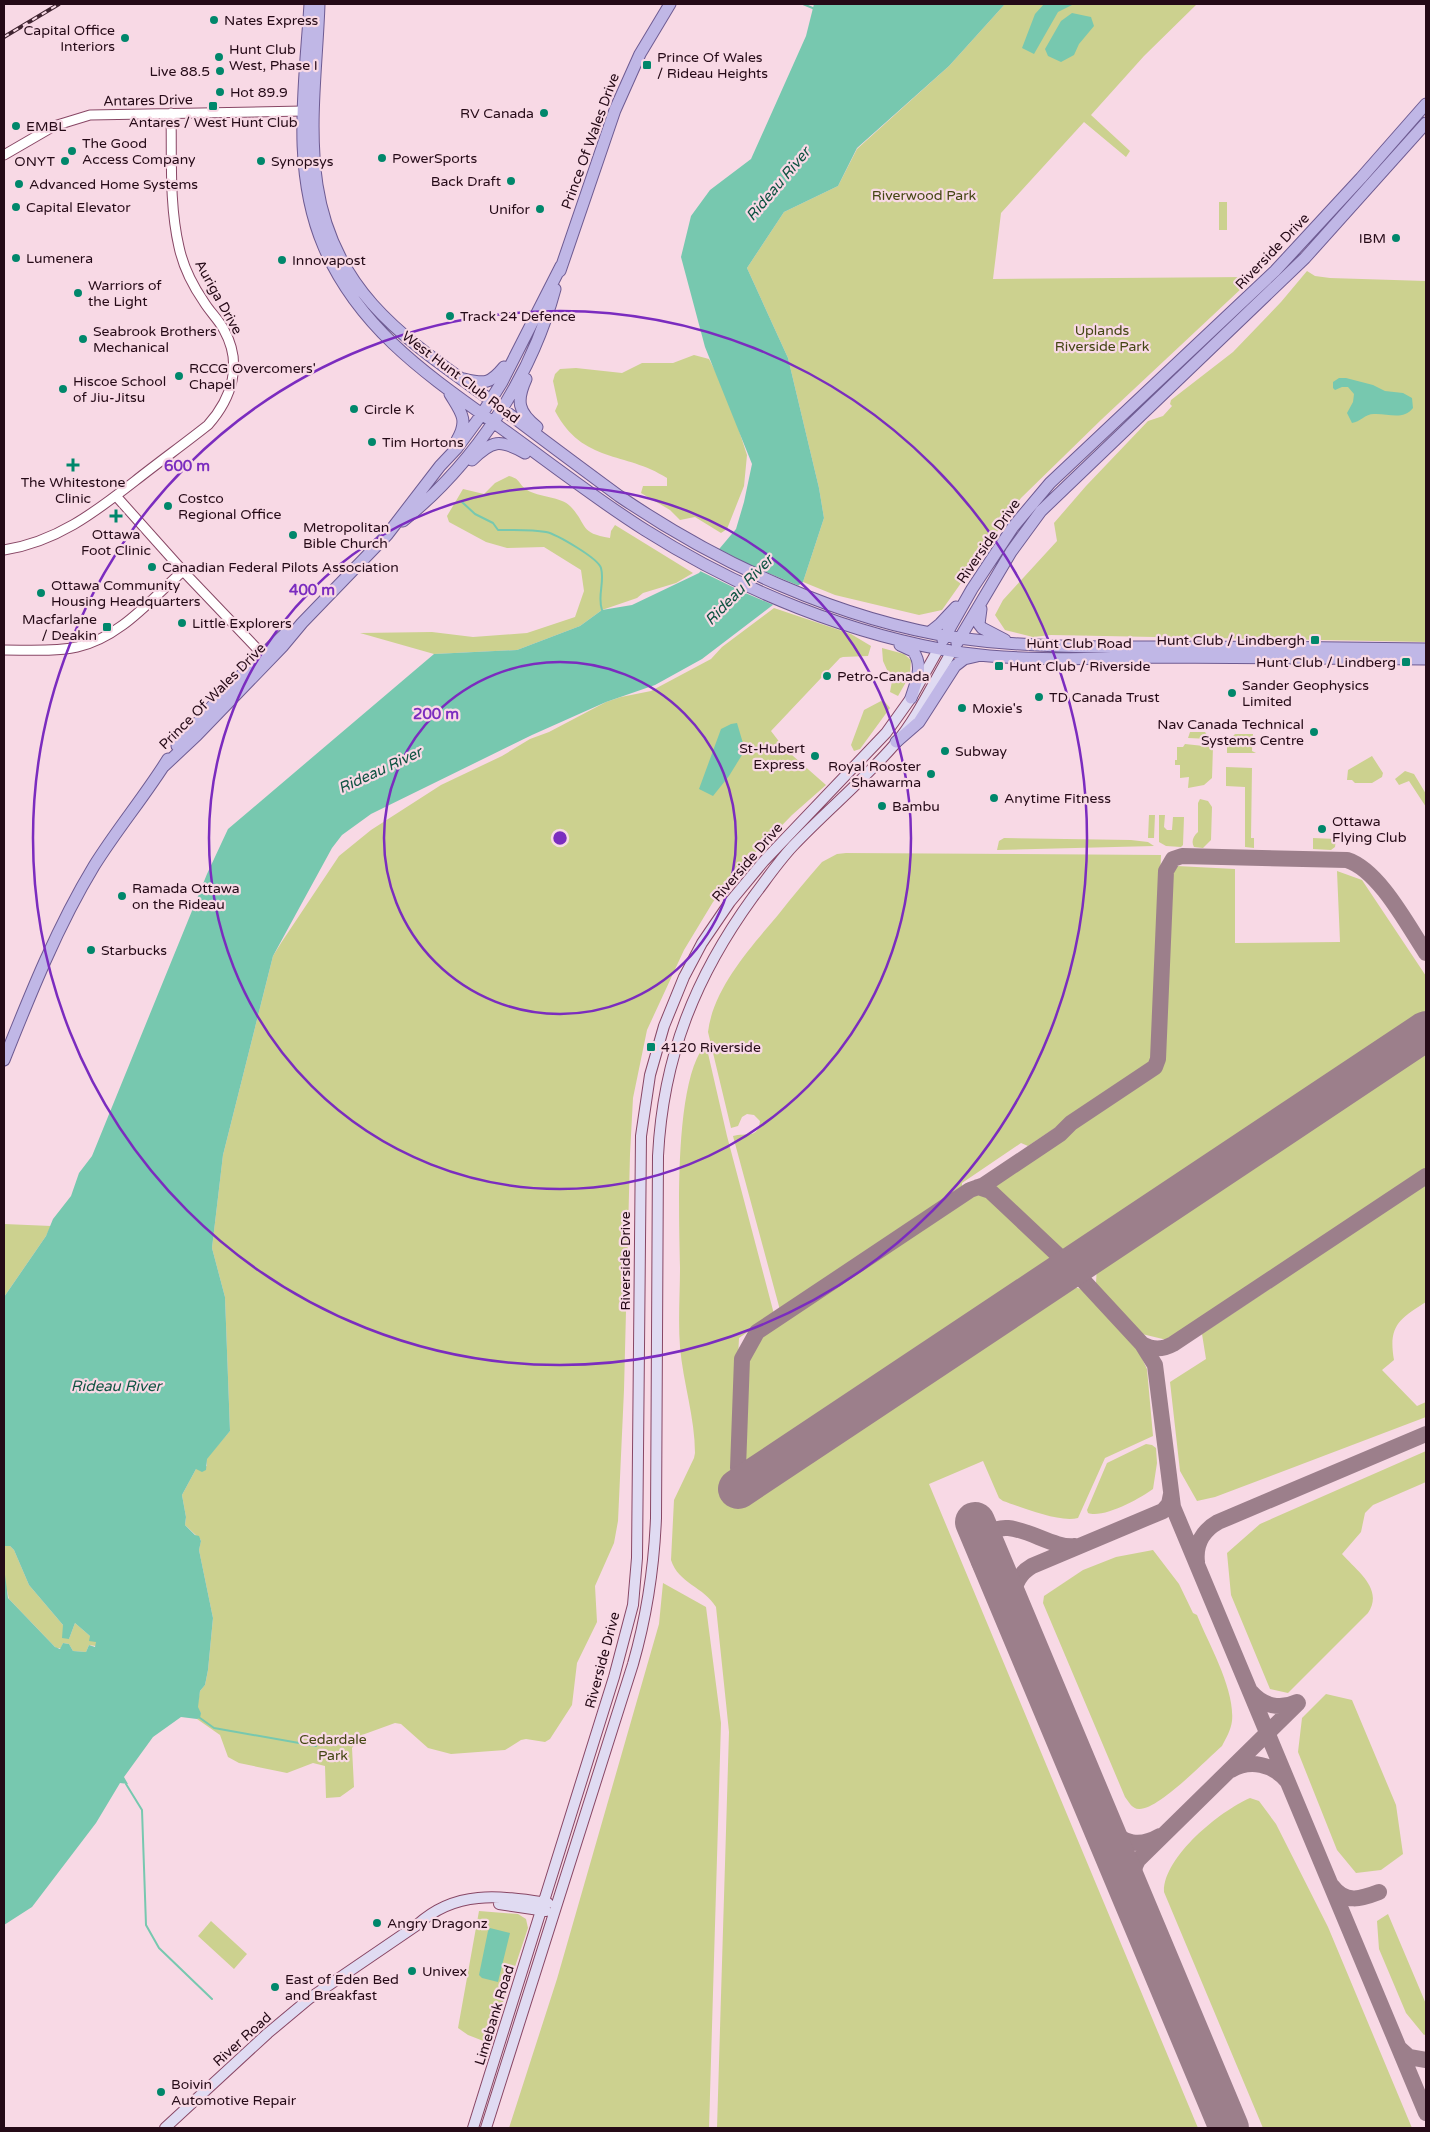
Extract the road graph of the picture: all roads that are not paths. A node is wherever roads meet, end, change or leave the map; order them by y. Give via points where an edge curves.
1 (310, 4) edge
2 (320, 4) edge
3 (670, 4) edge
4 (1426, 104) edge
5 (308, 111) junction
6 (171, 113) junction
7 (1426, 123) edge
8 (4, 155) edge
9 (561, 266) junction
10 (542, 332) junction
11 (518, 350) junction
12 (457, 377) junction
13 (448, 390) junction
14 (490, 401) junction
15 (502, 409) junction
16 (482, 414) junction
17 (493, 422) junction
18 (437, 471) junction
19 (449, 478) junction
20 (570, 478) junction
21 (437, 490) junction
22 (116, 496) junction
23 (619, 496) junction
24 (386, 535) junction
25 (4, 550) edge
26 (183, 571) junction
27 (752, 572) joint
28 (743, 583) joint
29 (972, 589) junction
30 (988, 591) junction
31 (930, 632) junction
32 (876, 633) junction
33 (945, 635) junction
34 (960, 638) junction
35 (1011, 643) junction
36 (939, 648) junction
37 (1426, 649) edge
38 (4, 650) edge
39 (952, 651) junction
40 (1146, 652) junction
41 (981, 655) junction
42 (265, 657) junction
43 (1426, 660) edge
44 (911, 698) junction
45 (896, 742) junction
46 (857, 764) junction
47 (867, 773) junction
48 (4, 1060) edge
49 (542, 1906) junction
50 (556, 1909) junction
51 (165, 2128) edge
52 (473, 2128) edge
53 (486, 2128) edge

1 - 5 main road, West Hunt Club Road
2 - 5 main road, West Hunt Club Road
3 - 9 main road, Prince Of Wales Drive via 629,75
4 - 29 main road, Riverside Drive via 1275,271 1050,484 1012,527
5 - 6 street, Antares Drive
5 - 12 main road, West Hunt Club Road via 317,186 329,231 343,262 380,315
5 - 13 main road, West Hunt Club Road via 303,149 308,193 318,230 335,269 357,304 386,339
6 - 8 street, Antares Drive via 90,115 54,126
6 - 22 street, Auriga Drive via 174,214 179,248 190,278 229,342 234,369 232,383 228,397 208,425
7 - 30 main road, Riverside Drive via 1305,258 1041,511 1010,552
9 - 10 main road, Prince Of Wales Drive
9 - 11 main road, Prince Of Wales Drive
10 - 15 main road, Prince Of Wales Drive
10 - 23 main road via 521,392 520,408 529,420
11 - 12 main road via 492,380 480,383
11 - 14 main road, Prince Of Wales Drive
12 - 14 main road, West Hunt Club Road
13 - 16 main road, West Hunt Club Road
13 - 18 main road via 464,425
14 - 15 main road, West Hunt Club Road
14 - 16 main road, Prince Of Wales Drive
15 - 17 main road, Prince Of Wales Drive
15 - 23 main road, West Hunt Club Road
16 - 17 main road, West Hunt Club Road
16 - 18 main road, Prince Of Wales Drive
17 - 19 main road, Prince Of Wales Drive
17 - 20 main road, West Hunt Club Road
18 - 21 main road
18 - 24 main road, Prince Of Wales Drive
19 - 20 main road via 484,448 504,442
19 - 21 main road, Prince Of Wales Drive
20 - 28 main road, West Hunt Club Road via 652,534
21 - 24 main road, Prince Of Wales Drive
22 - 25 street, Auriga Drive via 63,532 40,542
22 - 26 street
23 - 27 main road, West Hunt Club Road via 702,548
24 - 42 main road, Prince Of Wales Drive
26 - 38 street via 134,615 101,639 57,650
26 - 42 street
27 - 31 main road, Hunt Club Road via 846,609
28 - 32 main road, Hunt Club Road
29 - 31 main road
29 - 33 main road, Riverside Drive
30 - 34 main road, Riverside Drive
30 - 35 main road via 979,624
31 - 33 main road, Hunt Club Road
32 - 36 main road, Hunt Club Road
32 - 44 main road via 916,654 918,672
33 - 34 main road, Hunt Club Road
33 - 36 main road, Riverside Drive
34 - 35 main road, Hunt Club Road
34 - 39 main road, Riverside Drive
35 - 40 main road, Hunt Club Road
36 - 39 main road, Hunt Club Road
36 - 44 main road, Riverside Drive
37 - 40 main road, Hunt Club Road
39 - 41 main road, Hunt Club Road
39 - 45 main road, Riverside Drive
40 - 41 main road, Hunt Club Road via 1061,659
40 - 43 main road, Hunt Club Road
41 - 45 main road via 964,659 955,666 919,722
42 - 48 main road, Prince Of Wales Drive via 197,735 164,766 112,839 76,898
44 - 46 main road, Riverside Drive via 886,734
45 - 47 main road, Riverside Drive
46 - 47 main road
46 - 49 main road, Riverside Drive via 764,861 723,912 684,977 655,1054 640,1153 638,1518 633,1605 614,1678
47 - 50 main road, Riverside Drive via 787,853 736,921 700,984 672,1059 662,1107 658,1156 656,1504 651,1584 640,1638
49 - 50 main road, River Road
49 - 51 main road, River Road via 491,1897 469,1898 441,1907 310,1998 268,2032
49 - 52 main road, Limebank Road
50 - 53 main road, Limebank Road

